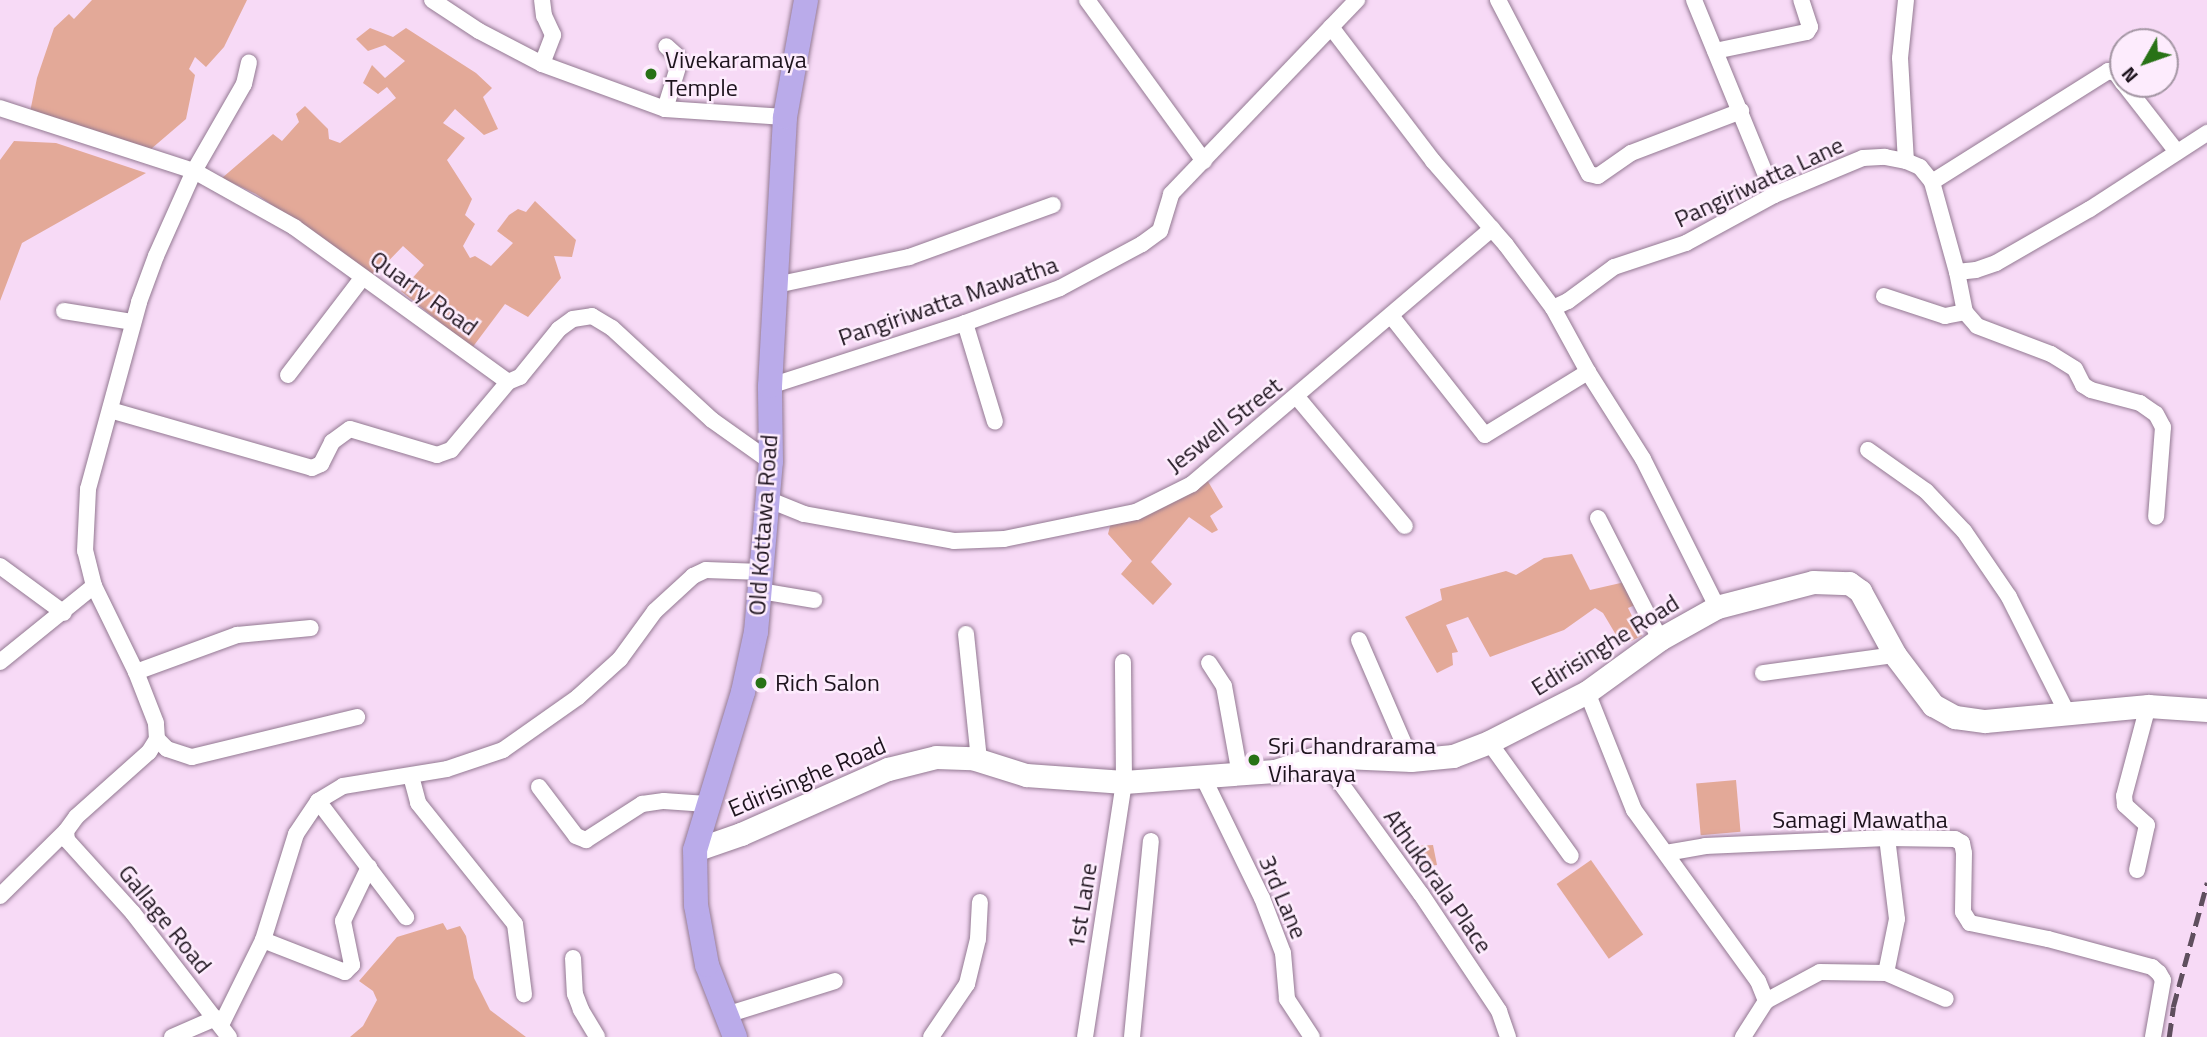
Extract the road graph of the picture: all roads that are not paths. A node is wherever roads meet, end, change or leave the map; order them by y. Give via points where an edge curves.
1 (432, 0) edge
2 (542, 0) edge
3 (806, 0) edge
4 (1087, 0) edge
5 (1357, 0) edge
6 (1498, 0) edge
7 (1694, 0) edge
8 (1801, 0) edge
9 (1906, 0) edge
10 (1331, 27) junction
11 (666, 46) dead end
12 (1715, 51) junction
13 (249, 64) dead end
14 (542, 64) junction
15 (2109, 71) edge
16 (2136, 98) edge
17 (0, 108) edge
18 (665, 109) junction
19 (1741, 111) junction
20 (785, 117) junction
21 (2207, 133) edge
22 (2178, 152) junction
23 (1204, 161) junction
24 (1906, 161) junction
25 (194, 171) junction
26 (1931, 182) junction
27 (1774, 195) junction
28 (1053, 205) dead end
29 (1492, 229) junction
30 (1957, 272) junction
31 (363, 277) junction
32 (776, 285) junction
33 (1884, 296) dead end
34 (1553, 308) junction
35 (64, 311) dead end
36 (1965, 312) junction
37 (1392, 317) junction
38 (133, 321) junction
39 (965, 323) junction
40 (1588, 372) junction
41 (288, 375) dead end
42 (508, 382) junction
43 (770, 386) junction
44 (1297, 397) junction
45 (110, 410) junction
46 (996, 422) dead end
47 (1868, 450) dead end
48 (771, 462) junction
49 (767, 499) junction
50 (2156, 517) dead end
51 (1598, 518) dead end
52 (1405, 526) dead end
53 (0, 566) edge
54 (761, 582) junction
55 (93, 586) junction
56 (814, 600) dead end
57 (1717, 607) junction
58 (64, 613) junction
59 (311, 628) dead end
60 (966, 634) dead end
61 (1660, 639) junction
62 (1359, 640) dead end
63 (1895, 655) junction
64 (0, 662) edge
65 (1123, 662) dead end
66 (1209, 663) dead end
67 (136, 672) junction
68 (1763, 673) dead end
69 (1587, 692) junction
70 (2148, 706) junction
71 (2207, 710) edge
72 (2067, 713) junction
73 (357, 717) dead end
74 (157, 739) junction
75 (1489, 742) junction
76 (1321, 756) junction
77 (979, 760) junction
78 (1411, 760) junction
79 (1202, 775) junction
80 (1240, 775) junction
81 (411, 776) junction
82 (1124, 782) junction
83 (539, 787) dead end
84 (318, 801) junction
85 (707, 804) junction
86 (66, 831) junction
87 (1887, 838) junction
88 (1150, 841) dead end
89 (695, 850) junction
90 (1666, 853) junction
91 (1571, 856) dead end
92 (369, 867) junction
93 (2137, 870) dead end
94 (0, 896) edge
95 (980, 902) dead end
96 (406, 917) dead end
97 (263, 940) junction
98 (573, 958) dead end
99 (1885, 973) junction
100 (835, 981) dead end
101 (524, 994) dead end
102 (1946, 999) dead end
103 (1766, 1001) junction
104 (730, 1026) edge
105 (222, 1027) edge
106 (1506, 1035) edge
107 (172, 1037) edge
108 (597, 1037) edge
109 (931, 1037) edge
110 (1084, 1037) edge
111 (1132, 1037) edge
112 (1312, 1037) edge
113 (1743, 1037) edge
114 (2154, 1037) edge

1 - 14 street
2 - 14 street via 553,35
3 - 20 main road, Old Kottawa Road
4 - 23 street
5 - 10 street, Pangiriwatta Mawatha
6 - 19 street via 1589,174 1598,176 1631,153
7 - 12 street
8 - 12 street via 1810,27 1807,32
9 - 24 street via 1900,58
10 - 23 street, Pangiriwatta Mawatha
10 - 29 street
11 - 18 street via 679,64
12 - 19 street
13 - 25 street via 244,84
14 - 18 street
15 - 26 street
16 - 22 street
17 - 25 street, Quarry Road
18 - 20 street
19 - 27 street
20 - 32 main road, Old Kottawa Road
21 - 22 street
22 - 30 street via 1996,263
23 - 39 street, Pangiriwatta Mawatha via 1171,194 1160,231 1142,244 1060,288
24 - 26 street via 1920,167
24 - 27 street, Pangiriwatta Lane via 1863,158
25 - 31 street, Quarry Road via 294,227
25 - 38 street
26 - 30 street
27 - 34 street, Pangiriwatta Lane via 1686,243 1614,267
28 - 32 street via 909,257
29 - 34 street
29 - 37 street, Jeswell Street
30 - 36 street
31 - 41 street
31 - 42 street, Quarry Road
32 - 43 main road, Old Kottawa Road
33 - 36 street via 1945,316
34 - 40 street
35 - 38 street
36 - 50 street via 1977,326 2051,354 2075,369 2091,390 2140,402 2156,414 2163,427
37 - 40 street via 1485,435
37 - 44 street, Jeswell Street
38 - 45 street
39 - 43 street, Pangiriwatta Mawatha
39 - 46 street
40 - 57 street via 1643,459
42 - 45 street via 452,450 437,455 350,429 332,442 321,464 312,468
42 - 48 street via 520,377 559,329 573,319 592,316 612,328 712,420
43 - 48 main road, Old Kottawa Road
44 - 49 street, Jeswell Street via 1192,484 1136,512 1004,539 954,541 804,514
44 - 52 street
45 - 55 street via 89,489 85,551
47 - 72 street via 1926,491 1964,531 2009,597
48 - 49 main road, Old Kottawa Road
49 - 54 main road, Old Kottawa Road
51 - 61 street
53 - 58 street
54 - 56 street
54 - 81 street via 706,570 692,576 655,611 620,659 578,697 503,750
54 - 85 main road, Old Kottawa Road via 743,692
55 - 58 street
55 - 67 street
57 - 61 main road, Edirisinghe Road
57 - 63 main road, Edirisinghe Road via 1813,582 1849,583 1860,591
58 - 64 street
59 - 67 street via 237,635
60 - 77 street
61 - 69 main road, Edirisinghe Road
62 - 78 street
63 - 68 street
63 - 72 main road, Edirisinghe Road via 1933,705 1955,717 1985,721
65 - 82 street, 1st Lane
66 - 80 street via 1224,686
67 - 74 street via 156,723
69 - 75 main road, Edirisinghe Road
69 - 90 street via 1633,810
70 - 71 main road, Edirisinghe Road
70 - 72 main road, Edirisinghe Road
70 - 93 street via 2124,796 2125,805 2147,825
73 - 74 street via 192,757 167,749
74 - 86 street
75 - 78 main road, Edirisinghe Road via 1453,756
75 - 91 street
76 - 78 main road, Edirisinghe Road
76 - 80 main road, Edirisinghe Road via 1275,771
76 - 106 street, Athukorala Place via 1499,1011
77 - 82 main road, Edirisinghe Road via 1026,775
77 - 89 main road, Edirisinghe Road via 936,757 888,769
79 - 80 main road, Edirisinghe Road
79 - 82 main road, Edirisinghe Road
79 - 112 street, 3rd Lane via 1283,953 1287,999
81 - 84 street via 343,786
81 - 101 street via 418,803 515,924
82 - 110 street, 1st Lane
83 - 85 street via 576,836 586,840 642,804
84 - 92 street
84 - 97 street via 296,834
85 - 89 main road, Old Kottawa Road
86 - 94 street
86 - 105 street, Gallage Road via 67,840 134,912
87 - 90 street, Samagi Mawatha via 1705,846
87 - 99 street via 1897,919
87 - 114 street, Samagi Mawatha via 1955,839 1962,843 1963,912 1970,923 2152,967 2163,980
88 - 111 street
89 - 104 main road, Old Kottawa Road via 696,905 707,965
90 - 103 street via 1758,981
92 - 96 street
92 - 97 street via 343,921 352,965 345,972
95 - 109 street via 978,939 967,984
97 - 105 street
98 - 108 street via 575,994
99 - 102 street
99 - 103 street via 1820,972
100 - 104 street
103 - 113 street
105 - 107 street

